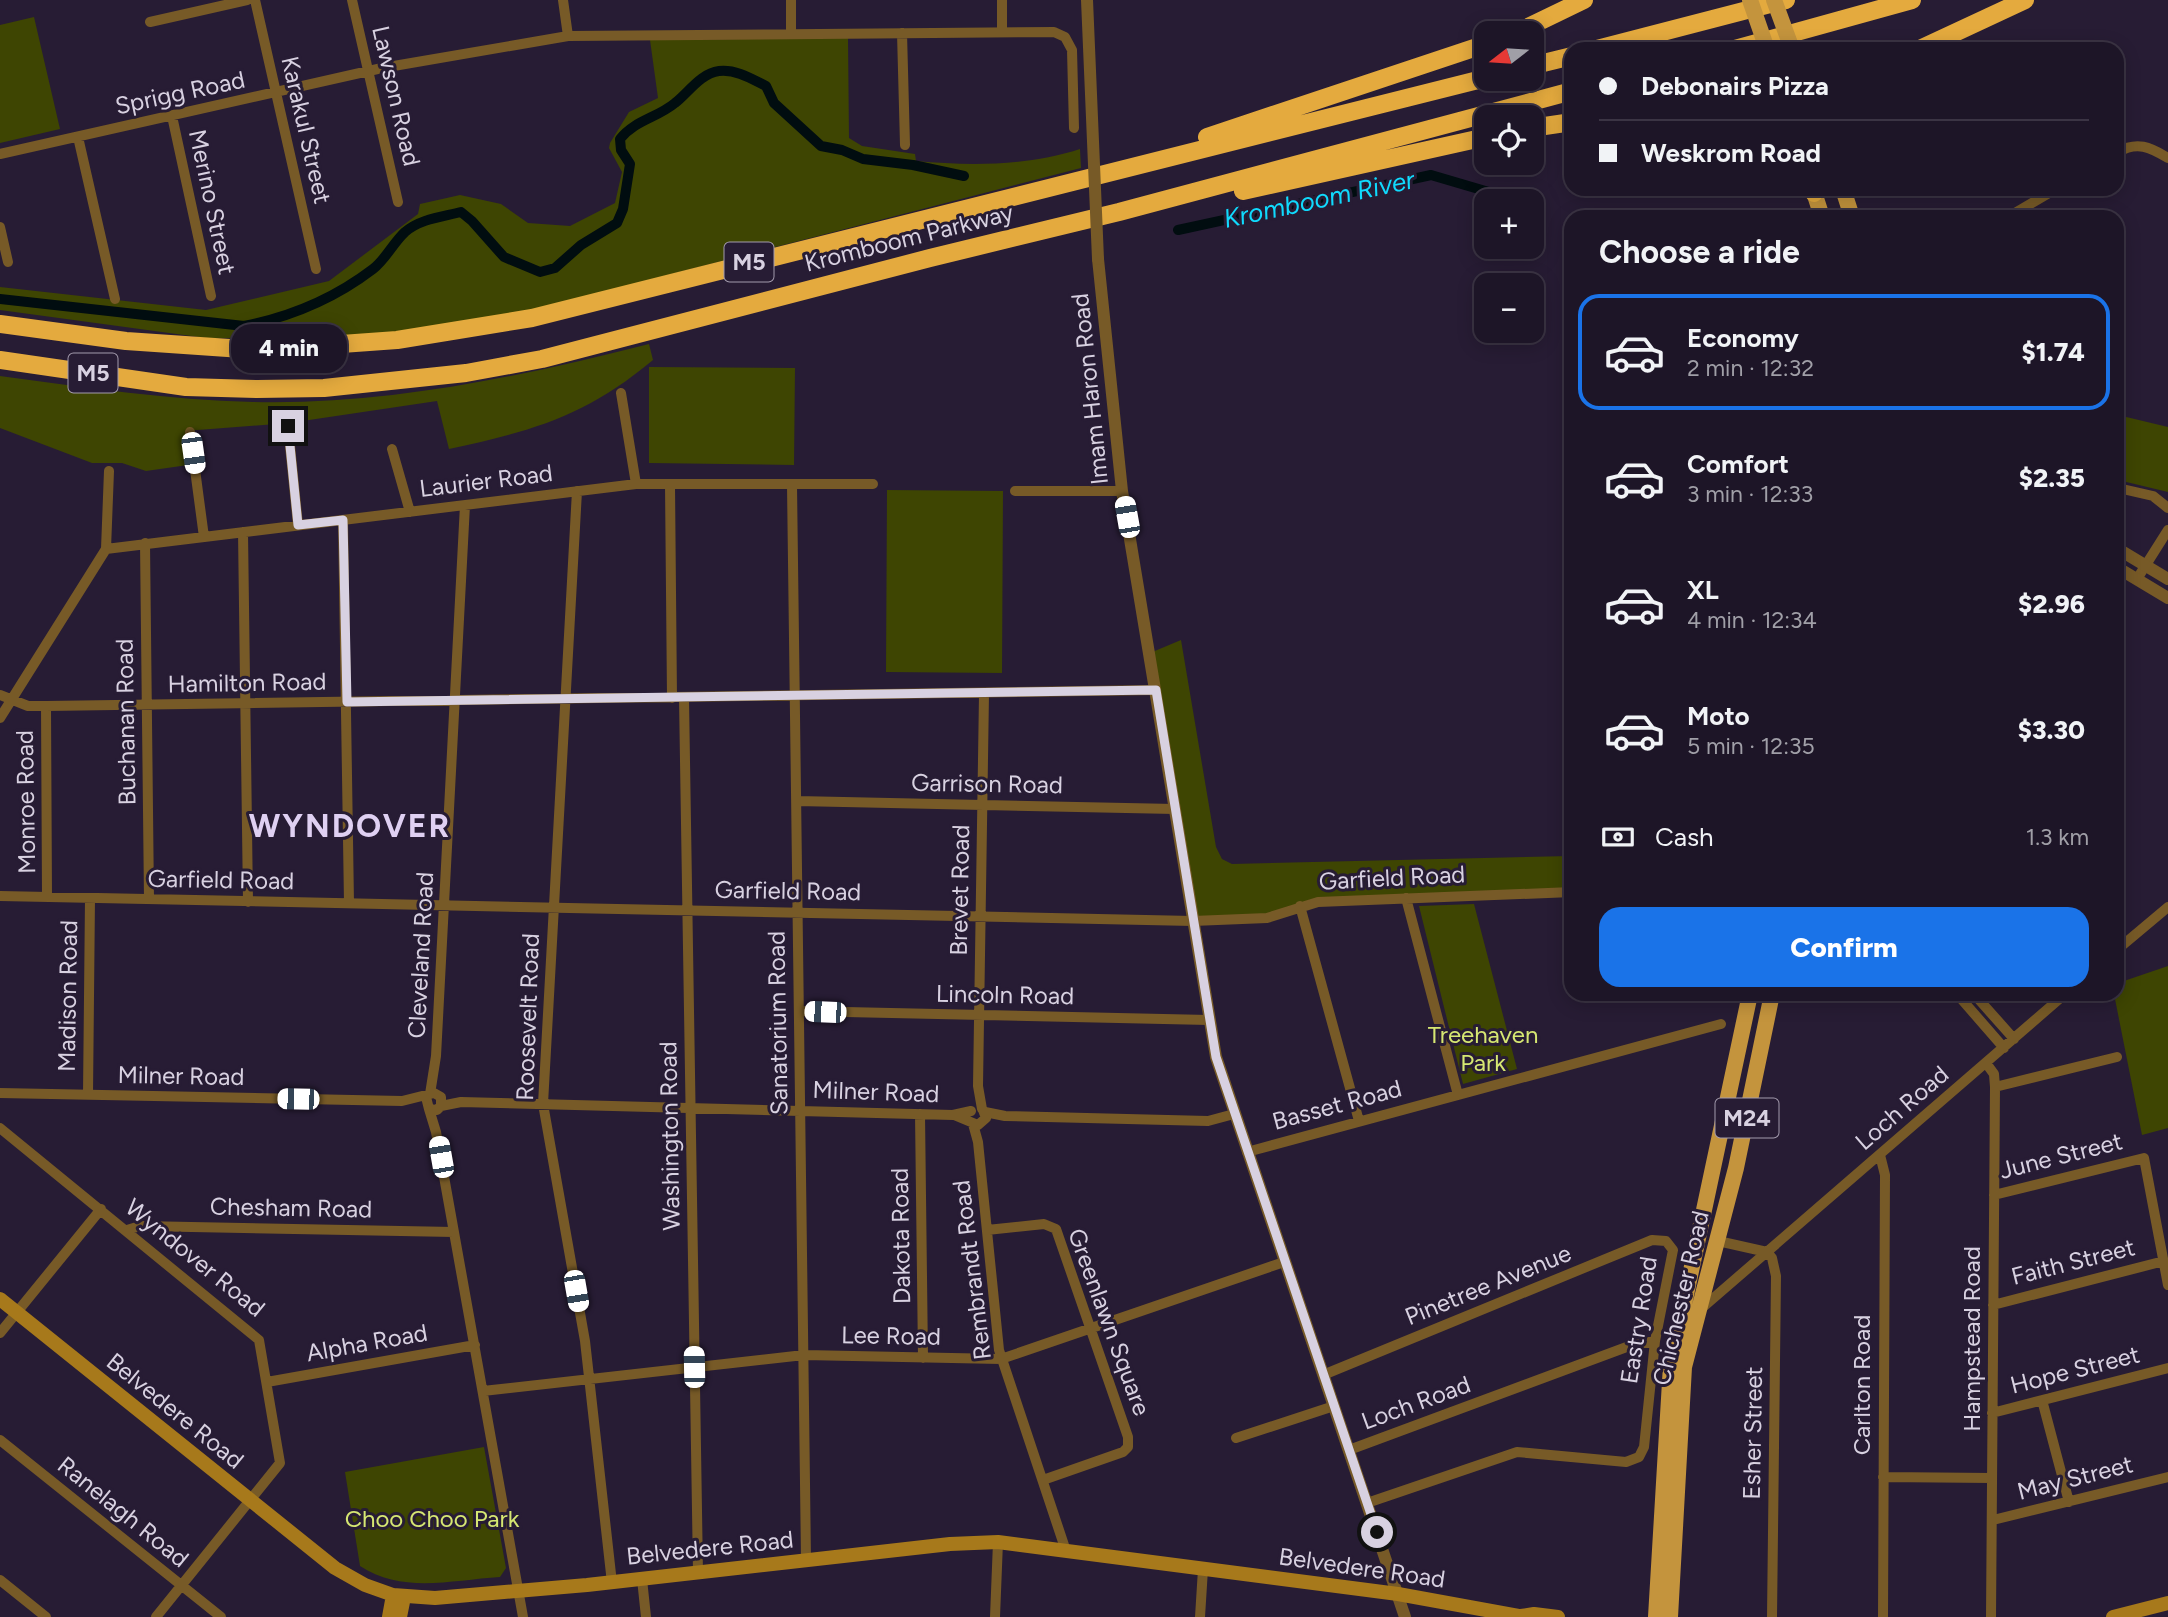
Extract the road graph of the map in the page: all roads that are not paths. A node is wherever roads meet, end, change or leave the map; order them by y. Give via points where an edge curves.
1 (247, 0) edge
2 (255, 0) edge
3 (352, 0) edge
4 (563, 0) edge
5 (791, 0) edge
6 (1002, 0) edge
7 (1087, 0) edge
8 (1584, 0) edge
9 (1751, 0) edge
10 (1774, 0) edge
11 (1786, 0) edge
12 (1912, 0) edge
13 (2025, 0) edge
14 (1541, 21) edge
15 (150, 22) dead end
16 (1002, 32) junction
17 (902, 33) junction
18 (791, 34) junction
19 (568, 36) junction
20 (1624, 42) edge
21 (1760, 42) edge
22 (1765, 42) edge
23 (1789, 42) edge
24 (1935, 42) edge
25 (1474, 48) edge
26 (1564, 58) edge
27 (1544, 63) edge
28 (368, 72) junction
29 (1474, 81) edge
30 (1564, 93) edge
31 (276, 94) junction
32 (172, 117) junction
33 (1564, 123) edge
34 (1544, 126) edge
35 (1074, 128) dead end
36 (78, 137) junction
37 (1474, 140) edge
38 (905, 145) dead end
39 (2124, 149) edge
40 (0, 155) edge
41 (2168, 158) edge
42 (1050, 185) junction
43 (2044, 196) edge
44 (398, 202) dead end
45 (2020, 210) edge
46 (1119, 212) junction
47 (0, 227) edge
48 (8, 262) dead end
49 (316, 269) dead end
50 (211, 296) dead end
51 (114, 299) dead end
52 (0, 324) edge
53 (0, 360) edge
54 (621, 393) dead end
55 (288, 426) dead end
56 (190, 432) dead end
57 (392, 449) dead end
58 (109, 471) dead end
59 (636, 484) junction
60 (873, 484) dead end
61 (670, 485) junction
62 (792, 485) junction
63 (2124, 489) edge
64 (577, 491) junction
65 (1015, 491) dead end
66 (1122, 491) junction
67 (465, 505) junction
68 (2168, 508) edge
69 (410, 512) junction
70 (343, 520) junction
71 (298, 525) junction
72 (2168, 530) edge
73 (243, 532) junction
74 (204, 537) junction
75 (145, 543) junction
76 (106, 550) junction
77 (2124, 553) edge
78 (2145, 565) junction
79 (2124, 571) edge
80 (2137, 579) junction
81 (2168, 579) edge
82 (2168, 598) edge
83 (1156, 690) junction
84 (984, 694) junction
85 (0, 695) edge
86 (796, 696) junction
87 (672, 698) junction
88 (684, 698) junction
89 (12, 699) junction
90 (566, 700) junction
91 (455, 701) junction
92 (347, 702) junction
93 (246, 704) junction
94 (46, 706) junction
95 (147, 706) junction
96 (0, 718) edge
97 (797, 801) junction
98 (983, 804) junction
99 (1175, 809) junction
100 (1564, 892) edge
101 (0, 896) edge
102 (47, 897) junction
103 (90, 898) junction
104 (1406, 898) junction
105 (149, 899) junction
106 (248, 902) junction
107 (349, 903) junction
108 (445, 905) junction
109 (1300, 906) junction
110 (2168, 907) edge
111 (554, 908) junction
112 (687, 910) junction
113 (798, 912) junction
114 (980, 916) junction
115 (1193, 921) junction
116 (2124, 944) edge
117 (1749, 1001) edge
118 (1770, 1001) edge
119 (1963, 1001) edge
120 (1980, 1001) edge
121 (2057, 1001) edge
122 (799, 1011) junction
123 (978, 1016) junction
124 (1209, 1020) junction
125 (1721, 1024) dead end
126 (2014, 1039) junction
127 (2004, 1048) junction
128 (2117, 1057) dead end
129 (1986, 1063) junction
130 (1995, 1087) junction
131 (0, 1093) edge
132 (88, 1095) junction
133 (1458, 1095) junction
134 (434, 1101) junction
135 (543, 1104) junction
136 (691, 1108) junction
137 (801, 1111) junction
138 (920, 1114) junction
139 (1234, 1114) junction
140 (977, 1116) junction
141 (1359, 1121) junction
142 (0, 1128) edge
143 (1247, 1152) junction
144 (1880, 1155) junction
145 (1994, 1195) junction
146 (101, 1209) junction
147 (127, 1230) junction
148 (987, 1230) junction
149 (454, 1233) junction
150 (1718, 1241) junction
151 (1669, 1244) joint
152 (1767, 1252) junction
153 (2164, 1261) junction
154 (1284, 1262) junction
155 (2168, 1285) edge
156 (0, 1299) edge
157 (1993, 1304) junction
158 (16, 1313) junction
159 (1697, 1314) junction
160 (1091, 1328) junction
161 (0, 1333) edge
162 (1655, 1341) junction
163 (475, 1345) junction
164 (804, 1355) junction
165 (923, 1358) junction
166 (1001, 1359) junction
167 (694, 1367) junction
168 (2168, 1368) edge
169 (1323, 1375) junction
170 (590, 1379) junction
171 (267, 1382) junction
172 (483, 1391) junction
173 (2042, 1400) junction
174 (1334, 1406) junction
175 (1992, 1413) junction
176 (1236, 1438) dead end
177 (0, 1440) edge
178 (1349, 1450) junction
179 (1883, 1476) junction
180 (2168, 1477) edge
181 (1993, 1479) junction
182 (1043, 1480) junction
183 (251, 1500) junction
184 (2069, 1502) junction
185 (1367, 1503) junction
186 (1993, 1520) junction
187 (998, 1542) junction
188 (1066, 1551) junction
189 (806, 1560) junction
190 (1658, 1560) junction
191 (1203, 1569) junction
192 (698, 1573) junction
193 (642, 1579) junction
194 (0, 1582) edge
195 (612, 1583) junction
196 (181, 1586) junction
197 (520, 1591) junction
198 (1398, 1594) junction
199 (399, 1596) junction
200 (2168, 1603) edge
201 (1522, 1616) edge
202 (46, 1617) edge
203 (156, 1617) edge
204 (221, 1617) edge
205 (389, 1617) edge
206 (400, 1617) edge
207 (523, 1617) edge
208 (646, 1617) edge
209 (995, 1617) edge
210 (1200, 1617) edge
211 (1405, 1617) edge
212 (1558, 1617) edge
213 (1647, 1617) edge
214 (1656, 1617) edge
215 (1670, 1617) edge
216 (1772, 1617) edge
217 (1882, 1617) edge
218 (1992, 1617) edge
219 (2113, 1617) edge

1 - 15 street
2 - 31 street, Karakul Street
3 - 28 street, Lawson Road
4 - 19 street
5 - 18 street
6 - 16 street
7 - 66 street, Imam Haron Road, bridge via 1098,259
8 - 14 highway
9 - 22 main road, bridge
10 - 23 main road, bridge
11 - 20 highway
12 - 21 highway
13 - 24 highway
16 - 17 street, Sprigg Road
16 - 35 street, Sprigg Road via 1054,32 1068,40
17 - 18 street, Sprigg Road
17 - 38 street
18 - 19 street, Sprigg Road
19 - 28 street, Sprigg Road
25 - 42 highway
26 - 27 highway
28 - 31 street, Sprigg Road
28 - 44 street, Lawson Road
29 - 42 highway, Kromboom Parkway / M5
30 - 46 highway, Kromboom Parkway / M5
31 - 32 street, Sprigg Road
31 - 49 street, Karakul Street
32 - 36 street, Sprigg Road
32 - 50 street, Merino Street
33 - 34 highway
36 - 40 street, Sprigg Road
36 - 51 street
37 - 46 highway via 1203,200
39 - 41 street via 2142,145
42 - 52 highway, Kromboom Parkway / M5 via 532,318 397,340 258,350 126,341
43 - 45 street
46 - 53 highway, Kromboom Parkway / M5 via 542,359 466,373 324,388 257,389 186,387
47 - 48 street
54 - 59 street
55 - 71 street
56 - 74 street
57 - 69 street
58 - 76 street
59 - 61 street, Laurier Road
59 - 64 street, Laurier Road
60 - 62 street, Laurier Road
61 - 62 street, Laurier Road
61 - 87 street
62 - 86 street, Sanatorium Road
63 - 68 street via 2153,496
64 - 67 street, Laurier Road
64 - 90 street, Roosevelt Road
65 - 66 street
66 - 83 street, Imam Haron Road
67 - 69 street, Laurier Road
67 - 91 street, Cleveland Road
69 - 70 street, Laurier Road
70 - 71 street, Laurier Road
70 - 92 street
71 - 73 street, Laurier Road
72 - 78 street
73 - 74 street, Laurier Road
73 - 93 street
74 - 75 street, Laurier Road
75 - 76 street, Laurier Road
75 - 95 street, Buchanan Road
76 - 89 street
77 - 78 street
78 - 80 street
78 - 81 street
79 - 80 street
80 - 82 street
83 - 84 street, Hamilton Road
83 - 99 street, Imam Haron Road
84 - 86 street, Hamilton Road
84 - 98 street, Brevet Road
85 - 89 street, Hamilton Road
86 - 88 street, Hamilton Road
86 - 97 street, Sanatorium Road
87 - 88 street, Hamilton Road
87 - 90 street, Hamilton Road
88 - 112 street, Washington Road
89 - 94 street, Hamilton Road via 28,706
89 - 96 street
90 - 91 street, Hamilton Road
90 - 111 street, Roosevelt Road
91 - 92 street, Hamilton Road
91 - 108 street, Cleveland Road
92 - 93 street, Hamilton Road
92 - 107 street
93 - 95 street, Hamilton Road
93 - 106 street
94 - 95 street, Hamilton Road
94 - 102 street, Monroe Road
95 - 105 street, Buchanan Road
97 - 98 street, Garrison Road
97 - 113 street, Sanatorium Road
98 - 99 street, Garrison Road
98 - 114 street, Brevet Road
99 - 115 street, Imam Haron Road
100 - 104 street, Garfield Road
101 - 102 street, Garfield Road
102 - 103 street, Garfield Road
103 - 105 street, Garfield Road
103 - 132 street, Madison Road
104 - 109 street, Garfield Road
104 - 133 street
105 - 106 street, Garfield Road
106 - 107 street, Garfield Road
107 - 108 street, Garfield Road
108 - 111 street, Garfield Road
108 - 134 street, Cleveland Road
109 - 115 street, Garfield Road via 1267,918
109 - 141 street
110 - 116 street
111 - 112 street, Garfield Road
111 - 135 street, Roosevelt Road
112 - 113 street, Garfield Road
112 - 136 street, Washington Road
113 - 114 street, Garfield Road
113 - 122 street, Sanatorium Road
114 - 115 street, Garfield Road
114 - 123 street, Brevet Road
115 - 124 street, Imam Haron Road
117 - 190 main road, Chichester Road / M24 via 1671,1365
118 - 150 main road, Chichester Road / M24
119 - 127 street
120 - 126 street
121 - 126 street, Loch Road
122 - 123 street, Lincoln Road
122 - 137 street, Sanatorium Road
123 - 124 street, Lincoln Road
123 - 140 street, Brevet Road
124 - 139 street, Imam Haron Road
125 - 133 street, Basset Road
126 - 127 street, Loch Road
127 - 129 street, Loch Road
128 - 130 street
129 - 130 street, Hampstead Road via 1994,1074
129 - 144 street, Loch Road
130 - 145 street, Hampstead Road
131 - 132 street, Milner Road
132 - 134 street, Milner Road
133 - 141 street, Basset Road
134 - 135 street, Milner Road
134 - 149 street, Cleveland Road
135 - 136 street, Milner Road
135 - 170 street, Roosevelt Road
136 - 137 street, Milner Road
136 - 167 street, Washington Road
137 - 138 street, Milner Road
137 - 164 street, Sanatorium Road
138 - 140 street, Milner Road
138 - 165 street, Dakota Road
139 - 140 street, Milner Road via 1213,1121
139 - 143 street, Imam Haron Road
140 - 148 street, Rembrandt Road
141 - 143 street, Basset Road
142 - 146 street, Wyndover Road
143 - 154 street, Imam Haron Road
144 - 152 street, Loch Road
144 - 179 street, Carlton Road via 1885,1175
145 - 153 street, June Street via 2144,1158
145 - 157 street, Hampstead Road
146 - 147 street, Wyndover Road
146 - 158 street
147 - 149 street, Chesham Road via 139,1226
147 - 171 street, Wyndover Road via 255,1334
148 - 160 street, Greenlawn Square via 1044,1224 1056,1229
148 - 166 street, Rembrandt Road
149 - 163 street, Cleveland Road
150 - 152 street
150 - 159 main road, Chichester Road / M24
151 - 162 street, Eastry Road via 1673,1262
151 - 169 street, Pinetree Avenue via 1652,1240
152 - 159 street, Loch Road
152 - 216 street, Esher Street via 1776,1276
153 - 155 street
153 - 157 street, Faith Street
154 - 160 street, Lee Road
154 - 169 street, Imam Haron Road
156 - 158 main road, Belvedere Road
157 - 175 street, Hampstead Road
158 - 161 street
158 - 183 main road, Belvedere Road
159 - 215 main road, Chichester Road / M24 via 1681,1382
160 - 166 street, Lee Road
160 - 182 street, Greenlawn Square via 1128,1447
162 - 178 street, Loch Road via 1632,1345
162 - 185 street, Eastry Road via 1644,1447 1639,1457 1626,1462 1517,1452
163 - 171 street, Alpha Road
163 - 172 street, Cleveland Road
164 - 165 street, Lee Road
164 - 167 street, Lee Road
164 - 189 street, Sanatorium Road
165 - 166 street, Lee Road
166 - 182 street, Rembrandt Road
167 - 170 street, Lee Road
167 - 192 street, Washington Road
168 - 173 street, Hope Street
169 - 174 street, Imam Haron Road
170 - 172 street, Lee Road
170 - 195 street, Roosevelt Road
171 - 183 street, Wyndover Road via 281,1460
172 - 197 street, Cleveland Road
173 - 175 street, Hope Street
173 - 184 street
174 - 176 street
174 - 178 street, Imam Haron Road
175 - 181 street, Hampstead Road
177 - 196 street, Ranelagh Road
178 - 185 street, Imam Haron Road
179 - 181 street
179 - 217 street, Carlton Road
180 - 184 street, May Street
181 - 186 street, Hampstead Road
182 - 188 street, Rembrandt Road
183 - 196 street, Wyndover Road
183 - 199 main road, Belvedere Road via 342,1573
184 - 186 street, May Street
185 - 198 street, Imam Haron Road
186 - 218 street, Hampstead Road
187 - 188 main road, Belvedere Road
187 - 189 main road, Belvedere Road
187 - 209 street
188 - 191 main road, Belvedere Road
189 - 192 main road, Belvedere Road
190 - 213 main road
190 - 214 main road, Chichester Road / M24
191 - 198 main road, Belvedere Road
191 - 210 street
192 - 193 main road, Belvedere Road
193 - 195 main road, Belvedere Road
193 - 208 street
194 - 202 street
195 - 197 main road, Belvedere Road
196 - 203 street, Wyndover Road
196 - 204 street, Ranelagh Road
197 - 199 main road, Belvedere Road
197 - 207 street, Cleveland Road
198 - 201 main road, Belvedere Road
198 - 211 street, Imam Haron Road
199 - 205 main road
199 - 206 main road
200 - 219 main road
201 - 212 main road, Belvedere Road

